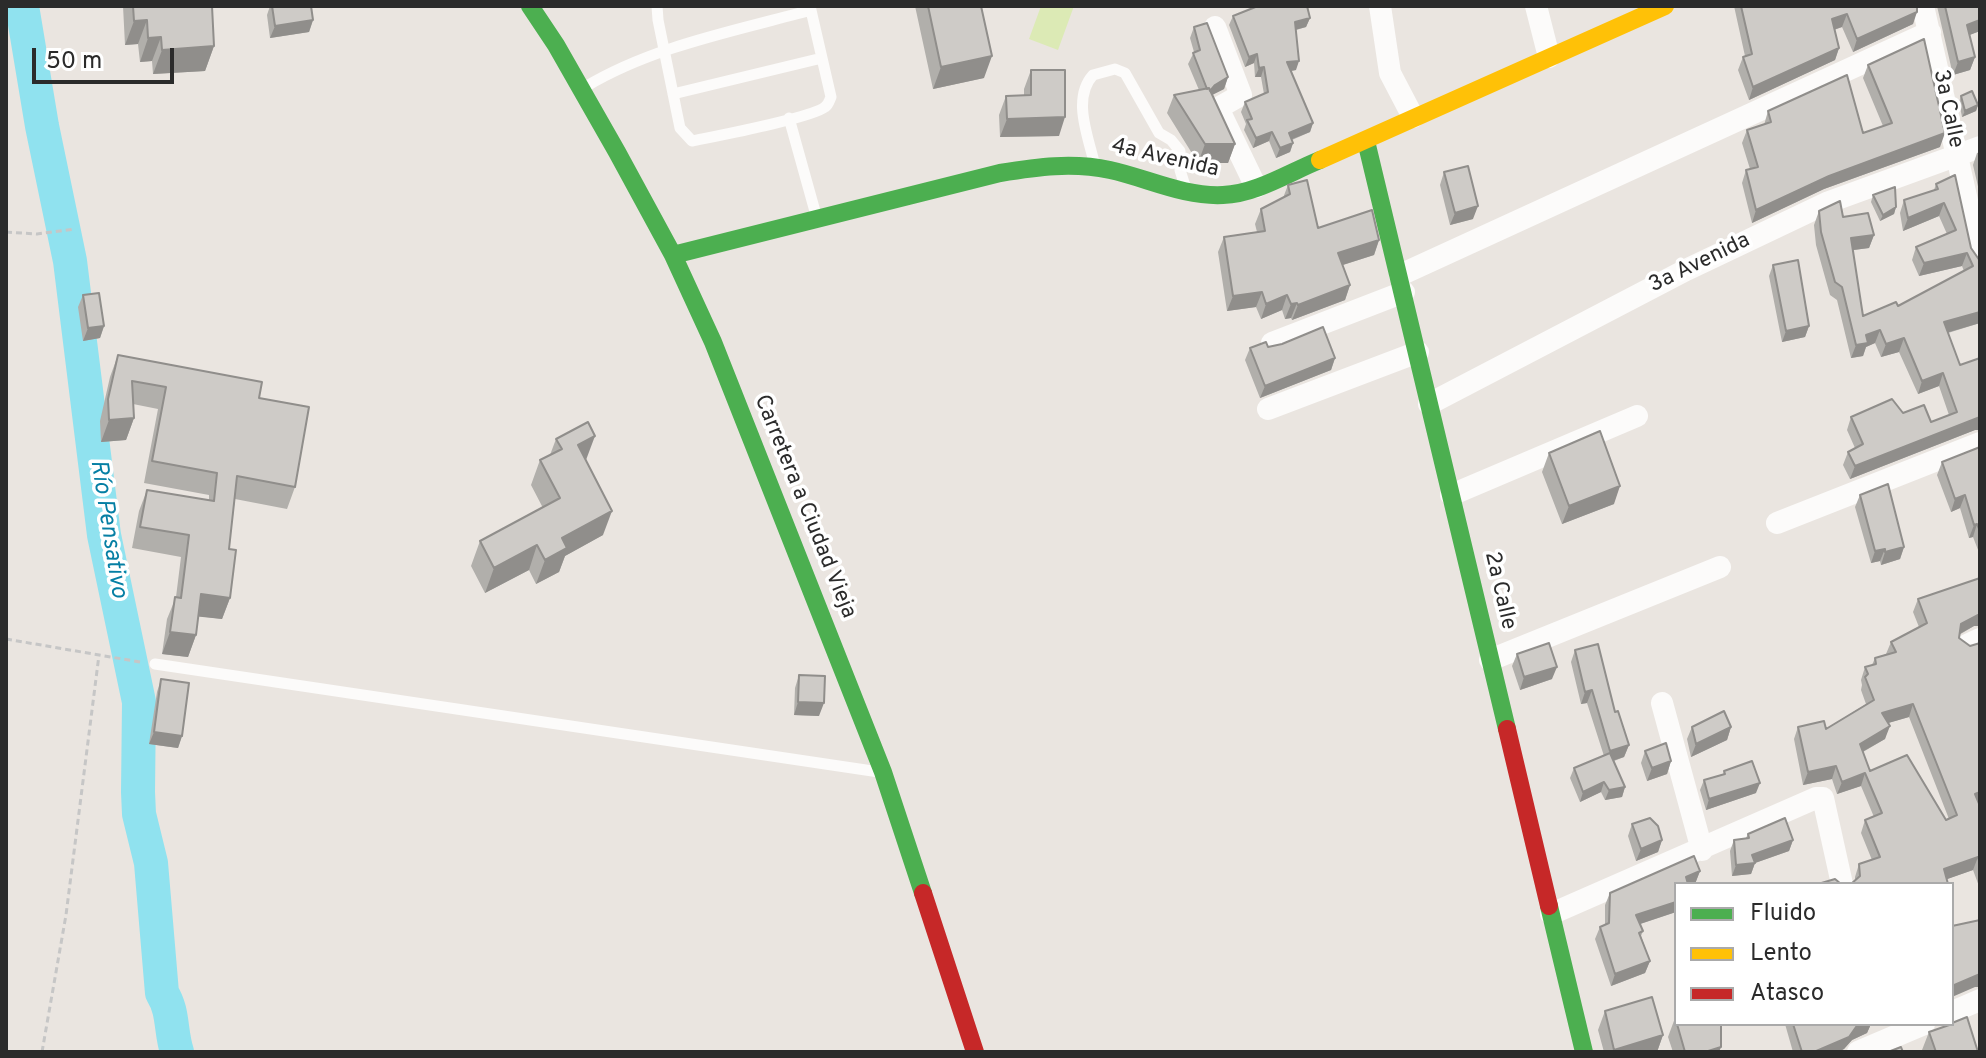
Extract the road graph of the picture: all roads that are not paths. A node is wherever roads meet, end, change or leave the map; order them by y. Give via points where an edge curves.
1 (530, 6) edge
2 (657, 6) edge
3 (1380, 6) edge
4 (1536, 6) edge
5 (1665, 6) edge
6 (1923, 6) edge
7 (810, 8) edge
8 (1215, 27) dead end
9 (1930, 32) junction
10 (664, 51) junction
11 (1549, 57) junction
12 (822, 58) junction
13 (581, 90) junction
14 (673, 94) junction
15 (1413, 117) junction
16 (789, 118) junction
17 (1366, 141) junction
18 (1980, 147) edge
19 (1957, 156) junction
20 (1095, 167) junction
21 (1256, 187) junction
22 (1187, 192) junction
23 (817, 220) junction
24 (673, 255) junction
25 (1980, 258) edge
26 (1402, 284) junction
27 (1272, 343) edge
28 (1418, 352) junction
29 (1429, 404) junction
30 (1268, 409) dead end
31 (1637, 416) dead end
32 (1980, 443) edge
33 (1451, 495) junction
34 (1777, 523) dead end
35 (1720, 567) dead end
36 (1490, 660) junction
37 (155, 664) dead end
38 (1662, 703) dead end
39 (883, 772) junction
40 (1702, 850) junction
41 (1842, 882) edge
42 (1551, 914) junction
43 (1980, 1000) edge
44 (1954, 1011) edge
45 (1917, 1026) edge
46 (1870, 1040) edge
47 (975, 1052) edge
48 (1584, 1052) edge

1 - 13 street, Carretera a Ciudad Vieja
2 - 10 lane
3 - 15 street via 1390,73
4 - 11 street
5 - 11 street, 4a Avenida
6 - 9 street, 3a Calle
7 - 10 lane
7 - 12 lane
8 - 21 street via 1241,95 1218,108
9 - 19 street, 3a Calle
9 - 26 street
10 - 13 lane via 612,71
10 - 14 lane
11 - 15 street, 4a Avenida
12 - 14 lane
12 - 16 lane via 828,105
13 - 24 street, Carretera a Ciudad Vieja
14 - 16 lane via 680,128 692,141
15 - 17 street, 4a Avenida
16 - 23 lane
17 - 21 street, 4a Avenida
17 - 26 street, 2a Calle
18 - 19 street, 3a Avenida
19 - 25 street, 3a Calle
19 - 29 street, 3a Avenida via 1829,202
20 - 22 street, 4a Avenida
20 - 22 lane via 1081,103 1093,75 1115,69 1125,73 1159,133 1180,151
20 - 23 street, 4a Avenida via 1048,165 1000,173
21 - 22 street, 4a Avenida via 1221,197
23 - 24 street, 4a Avenida
24 - 39 street, Carretera a Ciudad Vieja via 713,342
26 - 27 street
26 - 28 street, 2a Calle
28 - 29 street, 2a Calle
28 - 30 street
29 - 33 street, 2a Calle
31 - 33 street
32 - 34 street
33 - 36 street, 2a Calle
35 - 36 street
36 - 42 street, 2a Calle
37 - 39 lane
38 - 40 street
39 - 47 street, Carretera a Ciudad Vieja
40 - 41 street via 1806,800 1823,798
40 - 42 street
42 - 48 street, 2a Calle
43 - 44 street
45 - 46 street

